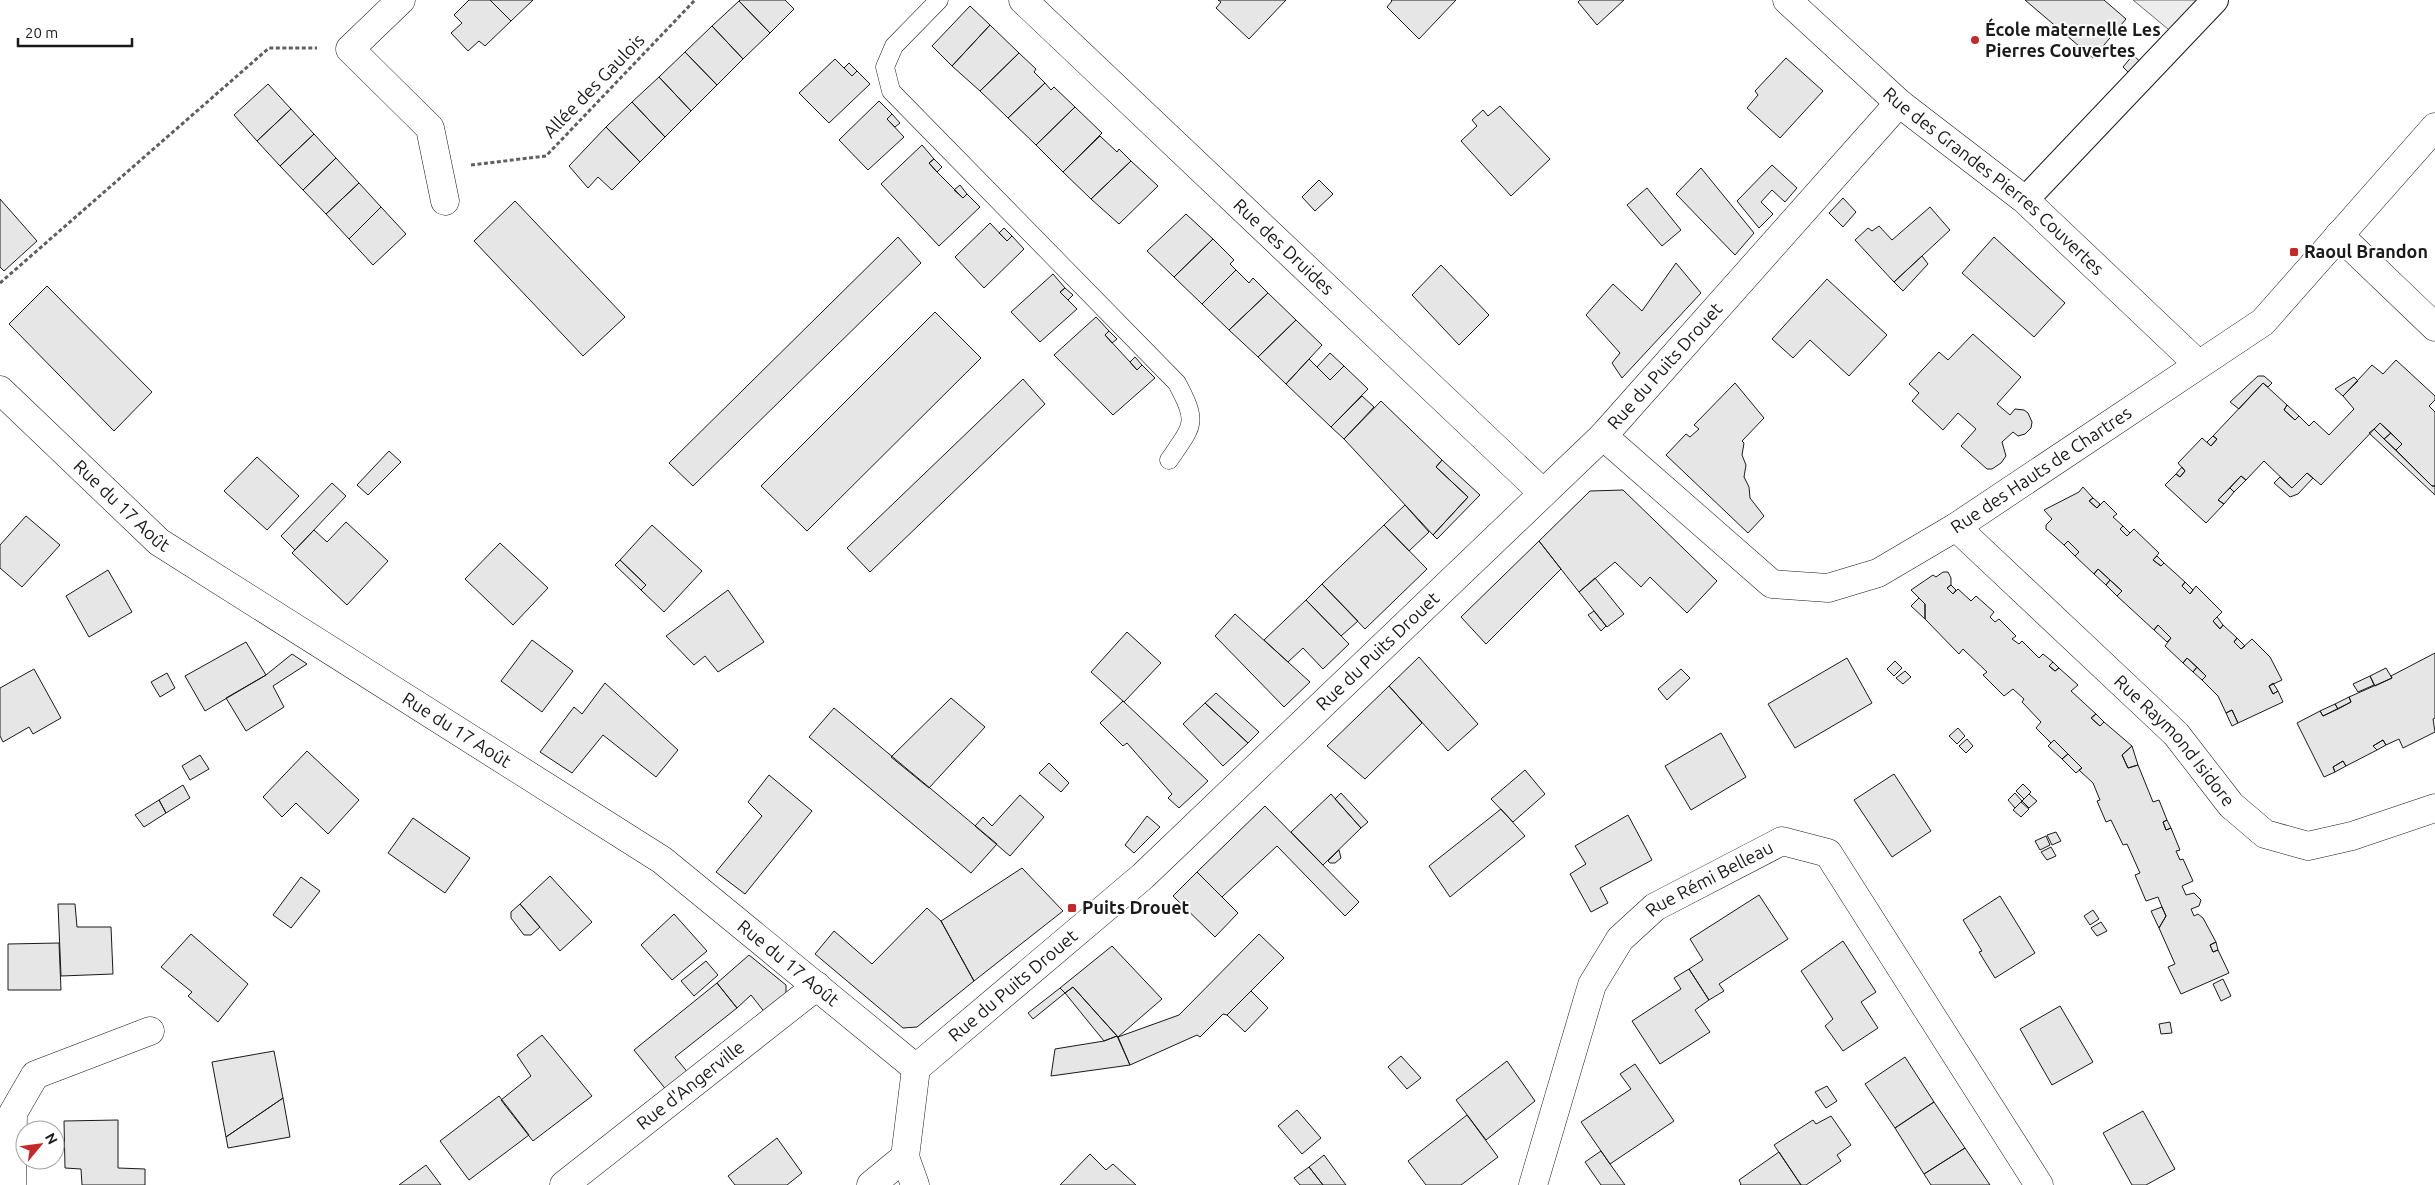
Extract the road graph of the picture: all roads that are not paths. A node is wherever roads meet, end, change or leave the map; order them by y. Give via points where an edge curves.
1 (401, 0) edge
2 (939, 0) edge
3 (1023, 0) edge
4 (1787, 0) edge
5 (2215, 0) edge
6 (1899, 103) junction
7 (2435, 127) edge
8 (2025, 200) junction
9 (445, 201) dead end
10 (2338, 235) junction
11 (2435, 327) edge
12 (2198, 364) junction
13 (0, 390) edge
14 (1603, 436) junction
15 (1169, 460) dead end
16 (1543, 493) junction
17 (1956, 527) junction
18 (2435, 808) edge
19 (817, 986) junction
20 (150, 1031) dead end
21 (916, 1068) junction
22 (905, 1157) junction
23 (12, 1185) edge
24 (564, 1185) edge
25 (871, 1185) edge
26 (915, 1185) edge
27 (1533, 1185) edge
28 (2039, 1185) edge

1 - 9 street via 350,49 430,128
2 - 15 lane via 894,46 885,67 891,91 1177,383 1191,409 1190,431
3 - 16 street, Rue des Druides
4 - 6 street, Rue des Grandes Pierres Couvertes
5 - 8 street
6 - 8 street, Rue des Grandes Pierres Couvertes
6 - 14 street, Rue du Puits Drouet
7 - 10 street, Rue des Hauts de Chartres
8 - 12 street, Rue des Grandes Pierres Couvertes
10 - 11 street
10 - 12 street, Rue des Hauts de Chartres via 2263,322
12 - 17 street, Rue des Hauts de Chartres
13 - 19 street, Rue du 17 Août via 159,542 662,860
14 - 16 street, Rue du Puits Drouet
14 - 17 street, Rue des Hauts de Chartres via 1772,584 1828,588 1878,573
16 - 21 street, Rue du Puits Drouet via 1143,876
17 - 18 street, Rue Raymond Isidore via 2176,734 2231,805 2265,834 2308,846 2352,836
19 - 21 street, Rue du 17 Août
19 - 24 street, Rue d'Angerville
20 - 23 street via 35,1076 13,1113
21 - 22 street
22 - 25 street
22 - 26 street
27 - 28 street, Rue Rémi Belleau via 1592,985 1620,939 1655,907 1782,841 1828,853

